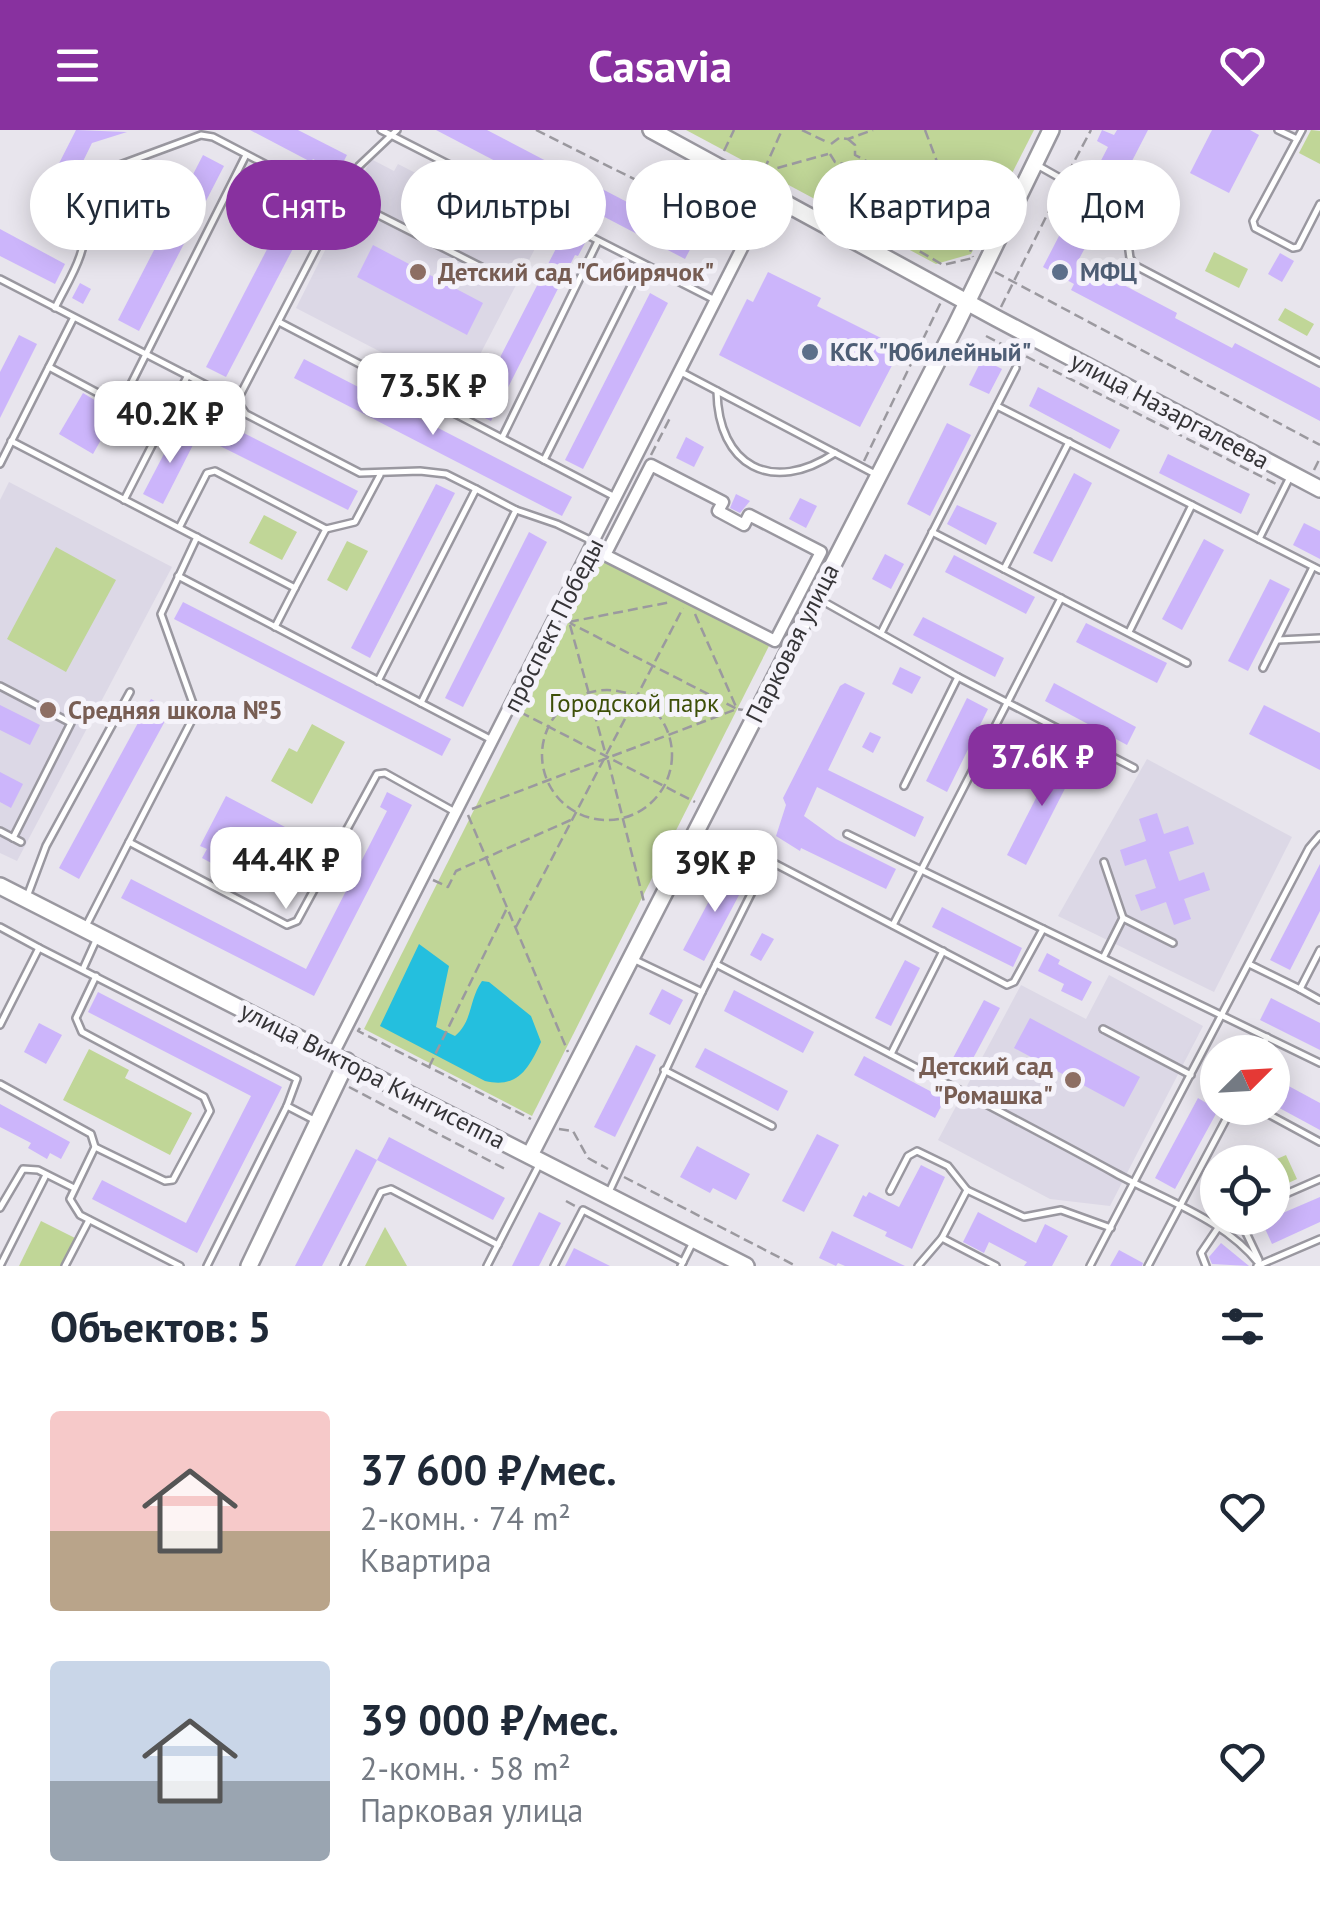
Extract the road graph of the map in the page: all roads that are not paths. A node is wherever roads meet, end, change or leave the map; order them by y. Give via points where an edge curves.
1 (380, 130) edge
2 (397, 130) edge
3 (652, 130) edge
4 (1050, 130) edge
5 (1278, 130) edge
6 (1302, 130) edge
7 (391, 136) junction
8 (1297, 139) junction
9 (246, 154) junction
10 (259, 160) edge
11 (364, 160) edge
12 (438, 160) edge
13 (707, 160) edge
14 (1034, 163) junction
15 (1320, 204) edge
16 (793, 207) edge
17 (381, 219) edge
18 (606, 245) edge
19 (316, 250) edge
20 (594, 250) edge
21 (742, 250) edge
22 (642, 264) junction
23 (499, 276) dead end
24 (0, 279) edge
25 (716, 300) junction
26 (966, 301) junction
27 (55, 308) junction
28 (74, 318) junction
29 (279, 322) junction
30 (146, 353) junction
31 (1320, 362) edge
32 (49, 367) junction
33 (1016, 368) dead end
34 (681, 372) junction
35 (188, 375) junction
36 (717, 391) junction
37 (238, 402) junction
38 (997, 406) junction
39 (502, 438) junction
40 (11, 441) junction
41 (1069, 442) junction
42 (835, 453) junction
43 (544, 460) junction
44 (0, 464) edge
45 (651, 465) joint
46 (871, 472) junction
47 (380, 474) junction
48 (1288, 481) junction
49 (476, 489) junction
50 (1320, 489) edge
51 (617, 498) junction
52 (124, 500) junction
53 (1192, 505) junction
54 (516, 510) junction
55 (179, 528) junction
56 (326, 529) junction
57 (932, 532) junction
58 (197, 538) junction
59 (1259, 539) junction
60 (595, 543) junction
61 (1004, 569) junction
62 (1317, 569) edge
63 (178, 576) junction
64 (295, 588) junction
65 (816, 597) junction
66 (1061, 598) junction
67 (276, 628) junction
68 (881, 633) junction
69 (1128, 633) junction
70 (1320, 638) edge
71 (1277, 640) junction
72 (1188, 663) dead end
73 (1263, 668) dead end
74 (958, 678) junction
75 (378, 680) junction
76 (0, 686) edge
77 (130, 692) dead end
78 (420, 703) junction
79 (1007, 703) junction
80 (494, 742) junction
81 (1134, 768) dead end
82 (904, 786) dead end
83 (465, 812) junction
84 (0, 832) edge
85 (847, 834) dead end
86 (1320, 836) edge
87 (13, 838) junction
88 (21, 842) dead end
89 (129, 842) junction
90 (1308, 848) junction
91 (1320, 854) edge
92 (1104, 862) dead end
93 (921, 871) junction
94 (0, 886) edge
95 (26, 899) junction
96 (1123, 918) junction
97 (893, 925) junction
98 (0, 927) edge
99 (1043, 929) junction
100 (91, 932) junction
101 (1173, 943) dead end
102 (39, 948) junction
103 (1320, 950) edge
104 (943, 951) junction
105 (1104, 956) junction
106 (631, 957) junction
107 (716, 964) junction
108 (1249, 964) junction
109 (82, 969) junction
110 (96, 976) junction
111 (1300, 990) junction
112 (702, 992) junction
113 (1320, 1000) edge
114 (1223, 1014) junction
115 (0, 1024) edge
116 (1102, 1029) dead end
117 (1266, 1035) edge
118 (1290, 1047) edge
119 (892, 1054) junction
120 (340, 1057) junction
121 (1320, 1063) edge
122 (664, 1070) junction
123 (1192, 1075) junction
124 (0, 1084) edge
125 (287, 1106) junction
126 (318, 1122) junction
127 (1223, 1125) edge
128 (1288, 1125) edge
129 (772, 1126) dead end
130 (1320, 1142) edge
131 (95, 1147) junction
132 (535, 1158) junction
133 (46, 1174) junction
134 (1320, 1178) edge
135 (1134, 1184) junction
136 (74, 1188) junction
137 (967, 1190) junction
138 (890, 1191) dead end
139 (1290, 1192) edge
140 (608, 1195) junction
141 (1181, 1207) junction
142 (0, 1208) edge
143 (1200, 1216) edge
144 (89, 1220) junction
145 (1111, 1228) junction
146 (1213, 1235) edge
147 (1230, 1235) edge
148 (1245, 1235) edge
149 (942, 1238) junction
150 (694, 1239) junction
151 (1320, 1239) edge
152 (498, 1245) junction
153 (682, 1264) edge
154 (1260, 1265) edge
155 (0, 1266) edge
156 (65, 1266) edge
157 (180, 1266) edge
158 (207, 1266) edge
159 (249, 1266) edge
160 (344, 1266) edge
161 (488, 1266) edge
162 (554, 1266) edge
163 (746, 1266) edge
164 (918, 1266) edge
165 (996, 1266) edge
166 (1090, 1266) edge
167 (1148, 1266) edge
168 (1206, 1266) edge

1 - 7 lane
2 - 7 lane
3 - 13 street, улица Назаргалеева
4 - 14 street, Парковая улица
5 - 8 lane
6 - 8 lane
7 - 11 lane
7 - 12 lane
8 - 15 lane via 1253,222 1298,247
9 - 10 lane
9 - 27 lane via 202,135 109,172
9 - 30 lane
14 - 26 street, Парковая улица
14 - 31 lane via 1124,214 1136,266
16 - 26 street, улица Назаргалеева
17 - 23 lane
18 - 22 lane
19 - 29 lane
20 - 39 lane
21 - 25 street, проспект Победы
22 - 25 lane
22 - 43 lane
24 - 27 lane
25 - 34 street, проспект Победы
26 - 46 street, Парковая улица
26 - 48 street, улица Назаргалеева
27 - 28 lane
28 - 30 lane
28 - 32 lane
29 - 37 lane
29 - 39 lane
30 - 32 lane via 116,401
30 - 35 lane
32 - 40 lane
33 - 38 lane
34 - 36 lane
34 - 51 street, проспект Победы
35 - 37 lane
35 - 52 lane
36 - 42 lane
36 - 42 lane via 723,435 747,463 792,474
37 - 47 lane via 246,414 360,474
38 - 41 lane
38 - 57 lane
39 - 43 lane
40 - 44 lane
40 - 52 lane
41 - 53 lane
41 - 61 lane
42 - 46 lane
43 - 51 lane
45 - 45 street via 605,555 775,641 821,552 749,516 744,525 718,511 723,502
46 - 65 street, Парковая улица
47 - 49 lane via 446,474
47 - 56 lane via 356,522
48 - 50 street, улица Назаргалеева
48 - 59 lane
49 - 54 lane
49 - 75 lane
51 - 60 street, проспект Победы
52 - 55 lane
53 - 59 lane
53 - 69 lane
54 - 60 lane
54 - 78 lane
55 - 56 lane via 207,473 215,471
55 - 58 lane
56 - 64 lane
57 - 61 lane
57 - 68 lane
58 - 63 lane
58 - 64 lane
59 - 62 lane
60 - 80 street, проспект Победы
61 - 66 lane
62 - 71 lane
63 - 67 lane
63 - 89 lane via 162,614 196,712
64 - 67 lane
65 - 68 lane
65 - 106 street, Парковая улица
66 - 69 lane
66 - 79 lane
67 - 75 lane
68 - 74 lane
69 - 72 lane
70 - 71 lane
71 - 73 lane
74 - 79 lane
74 - 82 lane
75 - 78 lane
76 - 87 lane via 72,723
77 - 95 lane via 46,846
78 - 80 lane
79 - 81 lane
79 - 93 lane
80 - 83 street, проспект Победы
83 - 89 lane via 377,774 296,921 287,925
83 - 120 street, проспект Победы
84 - 87 lane
85 - 93 lane
86 - 90 lane
87 - 88 lane
89 - 100 lane
90 - 91 lane
90 - 108 lane
92 - 96 lane
93 - 97 lane
93 - 99 lane
94 - 95 street, улица Виктора Кингисеппа
95 - 100 street, улица Виктора Кингисеппа
96 - 101 lane
96 - 105 lane
97 - 104 lane
97 - 107 lane via 768,860
98 - 102 lane
99 - 104 lane via 1007,985
99 - 105 lane
100 - 109 lane
100 - 120 street, улица Виктора Кингисеппа
102 - 109 lane
102 - 115 lane
103 - 111 lane
104 - 119 lane
105 - 114 lane
106 - 112 lane
106 - 132 street, Парковая улица
107 - 112 lane
107 - 119 lane
108 - 111 lane
108 - 114 lane
109 - 110 lane
110 - 125 lane via 292,1075 297,1085
110 - 131 lane via 76,1018 82,1032 204,1097 210,1111 173,1180
111 - 113 lane
112 - 122 lane
114 - 117 lane
114 - 123 lane
116 - 123 lane
118 - 121 lane
119 - 135 lane
120 - 126 street via 338,1081
120 - 132 street, улица Виктора Кингисеппа
122 - 129 lane
122 - 140 lane
123 - 135 lane
124 - 131 lane via 88,1130
125 - 126 lane
125 - 158 lane
126 - 159 street
127 - 141 lane
128 - 130 lane
131 - 136 lane
132 - 140 street, улица Виктора Кингисеппа
132 - 152 lane
133 - 136 lane
133 - 142 lane via 23,1168
133 - 155 lane
134 - 139 lane
135 - 141 lane
135 - 145 lane
136 - 144 lane via 73,1207
137 - 138 lane via 948,1166 917,1151
137 - 145 lane via 1024,1217 1061,1210
137 - 149 lane
140 - 150 street, улица Виктора Кингисеппа
141 - 143 lane
141 - 167 lane
144 - 156 lane
144 - 157 lane
145 - 166 lane
146 - 168 lane via 1201,1253
147 - 154 lane
148 - 154 lane
149 - 164 lane
149 - 165 lane
150 - 153 lane
150 - 163 street, улица Виктора Кингисеппа
151 - 154 lane
152 - 160 lane via 391,1188 381,1192
152 - 161 lane
153 - 162 lane via 583,1210

